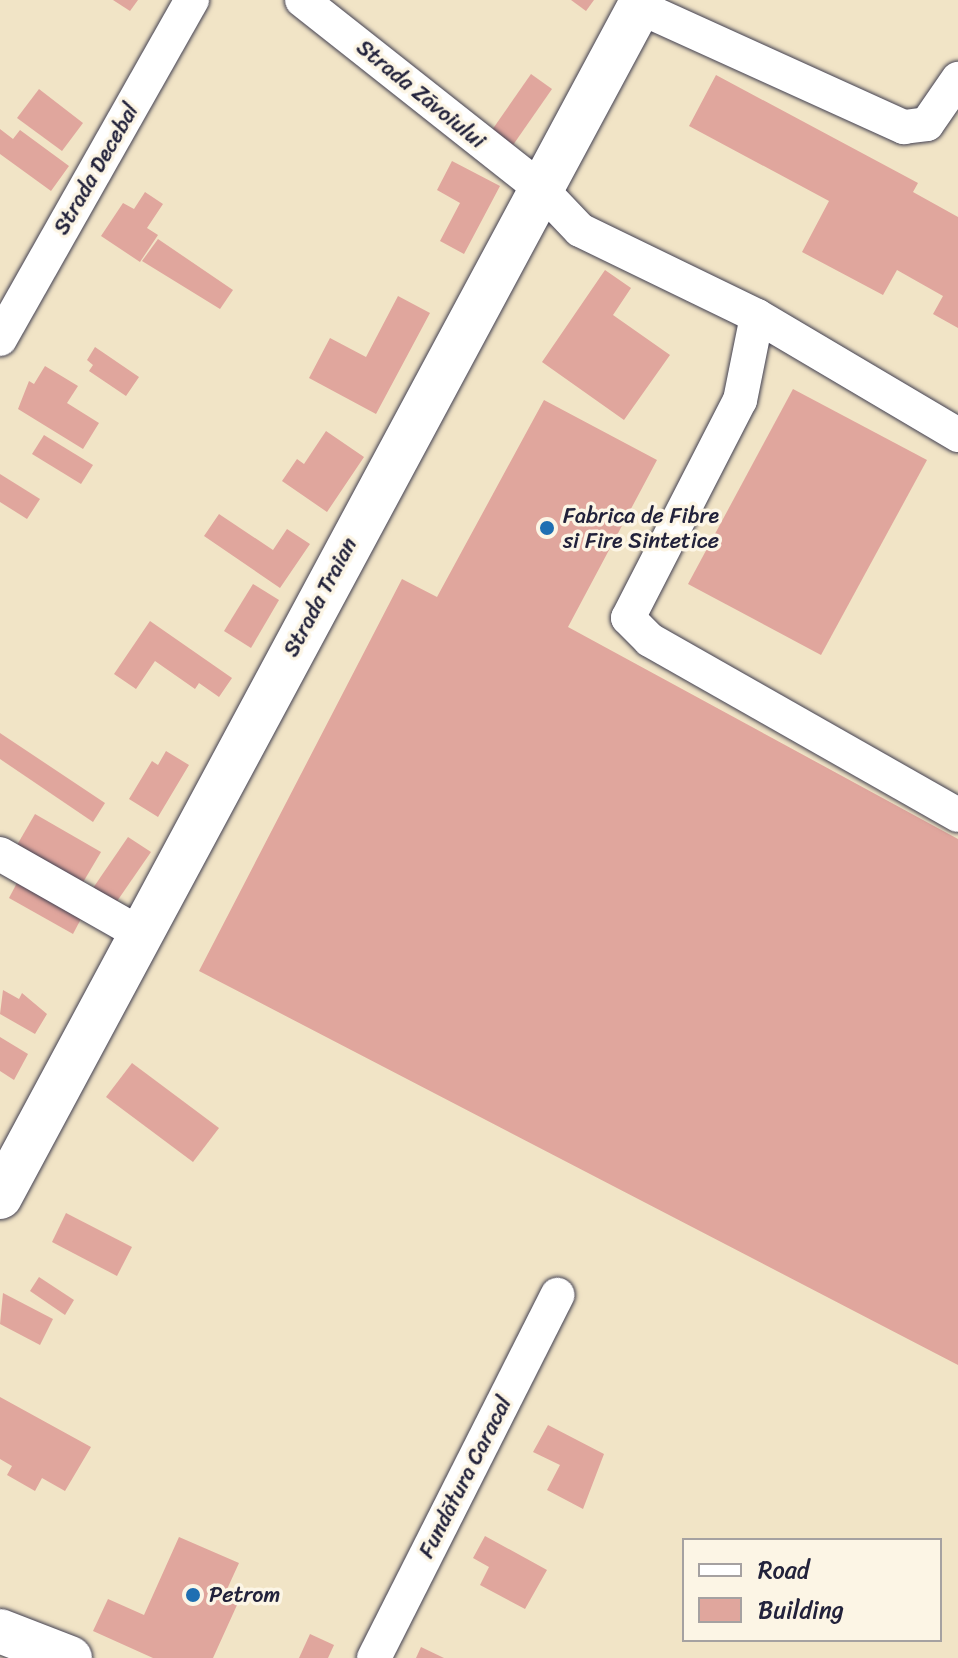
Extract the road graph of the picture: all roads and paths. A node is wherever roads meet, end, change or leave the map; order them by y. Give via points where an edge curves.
1 (192, 0) edge
2 (302, 0) edge
3 (641, 4) edge
4 (958, 79) edge
5 (540, 188) junction
6 (757, 316) junction
7 (0, 339) edge
8 (958, 435) edge
9 (958, 815) edge
10 (0, 854) edge
11 (139, 933) junction
12 (0, 1197) edge
13 (557, 1295) dead end
14 (0, 1631) edge
15 (70, 1658) edge
16 (374, 1658) edge

1 - 7 street, Strada Decebal
2 - 5 street, Strada Zăvoiului
3 - 4 street via 904,127 927,124
3 - 5 main road, Strada Traian
5 - 6 street, Strada Zăvoiului via 580,230
5 - 11 main road, Strada Traian
6 - 8 street, Strada Zăvoiului
6 - 9 street via 740,400 628,618 650,640
10 - 11 street
11 - 12 main road, Strada Traian
13 - 16 street, Fundătura Caracal
14 - 15 main road

